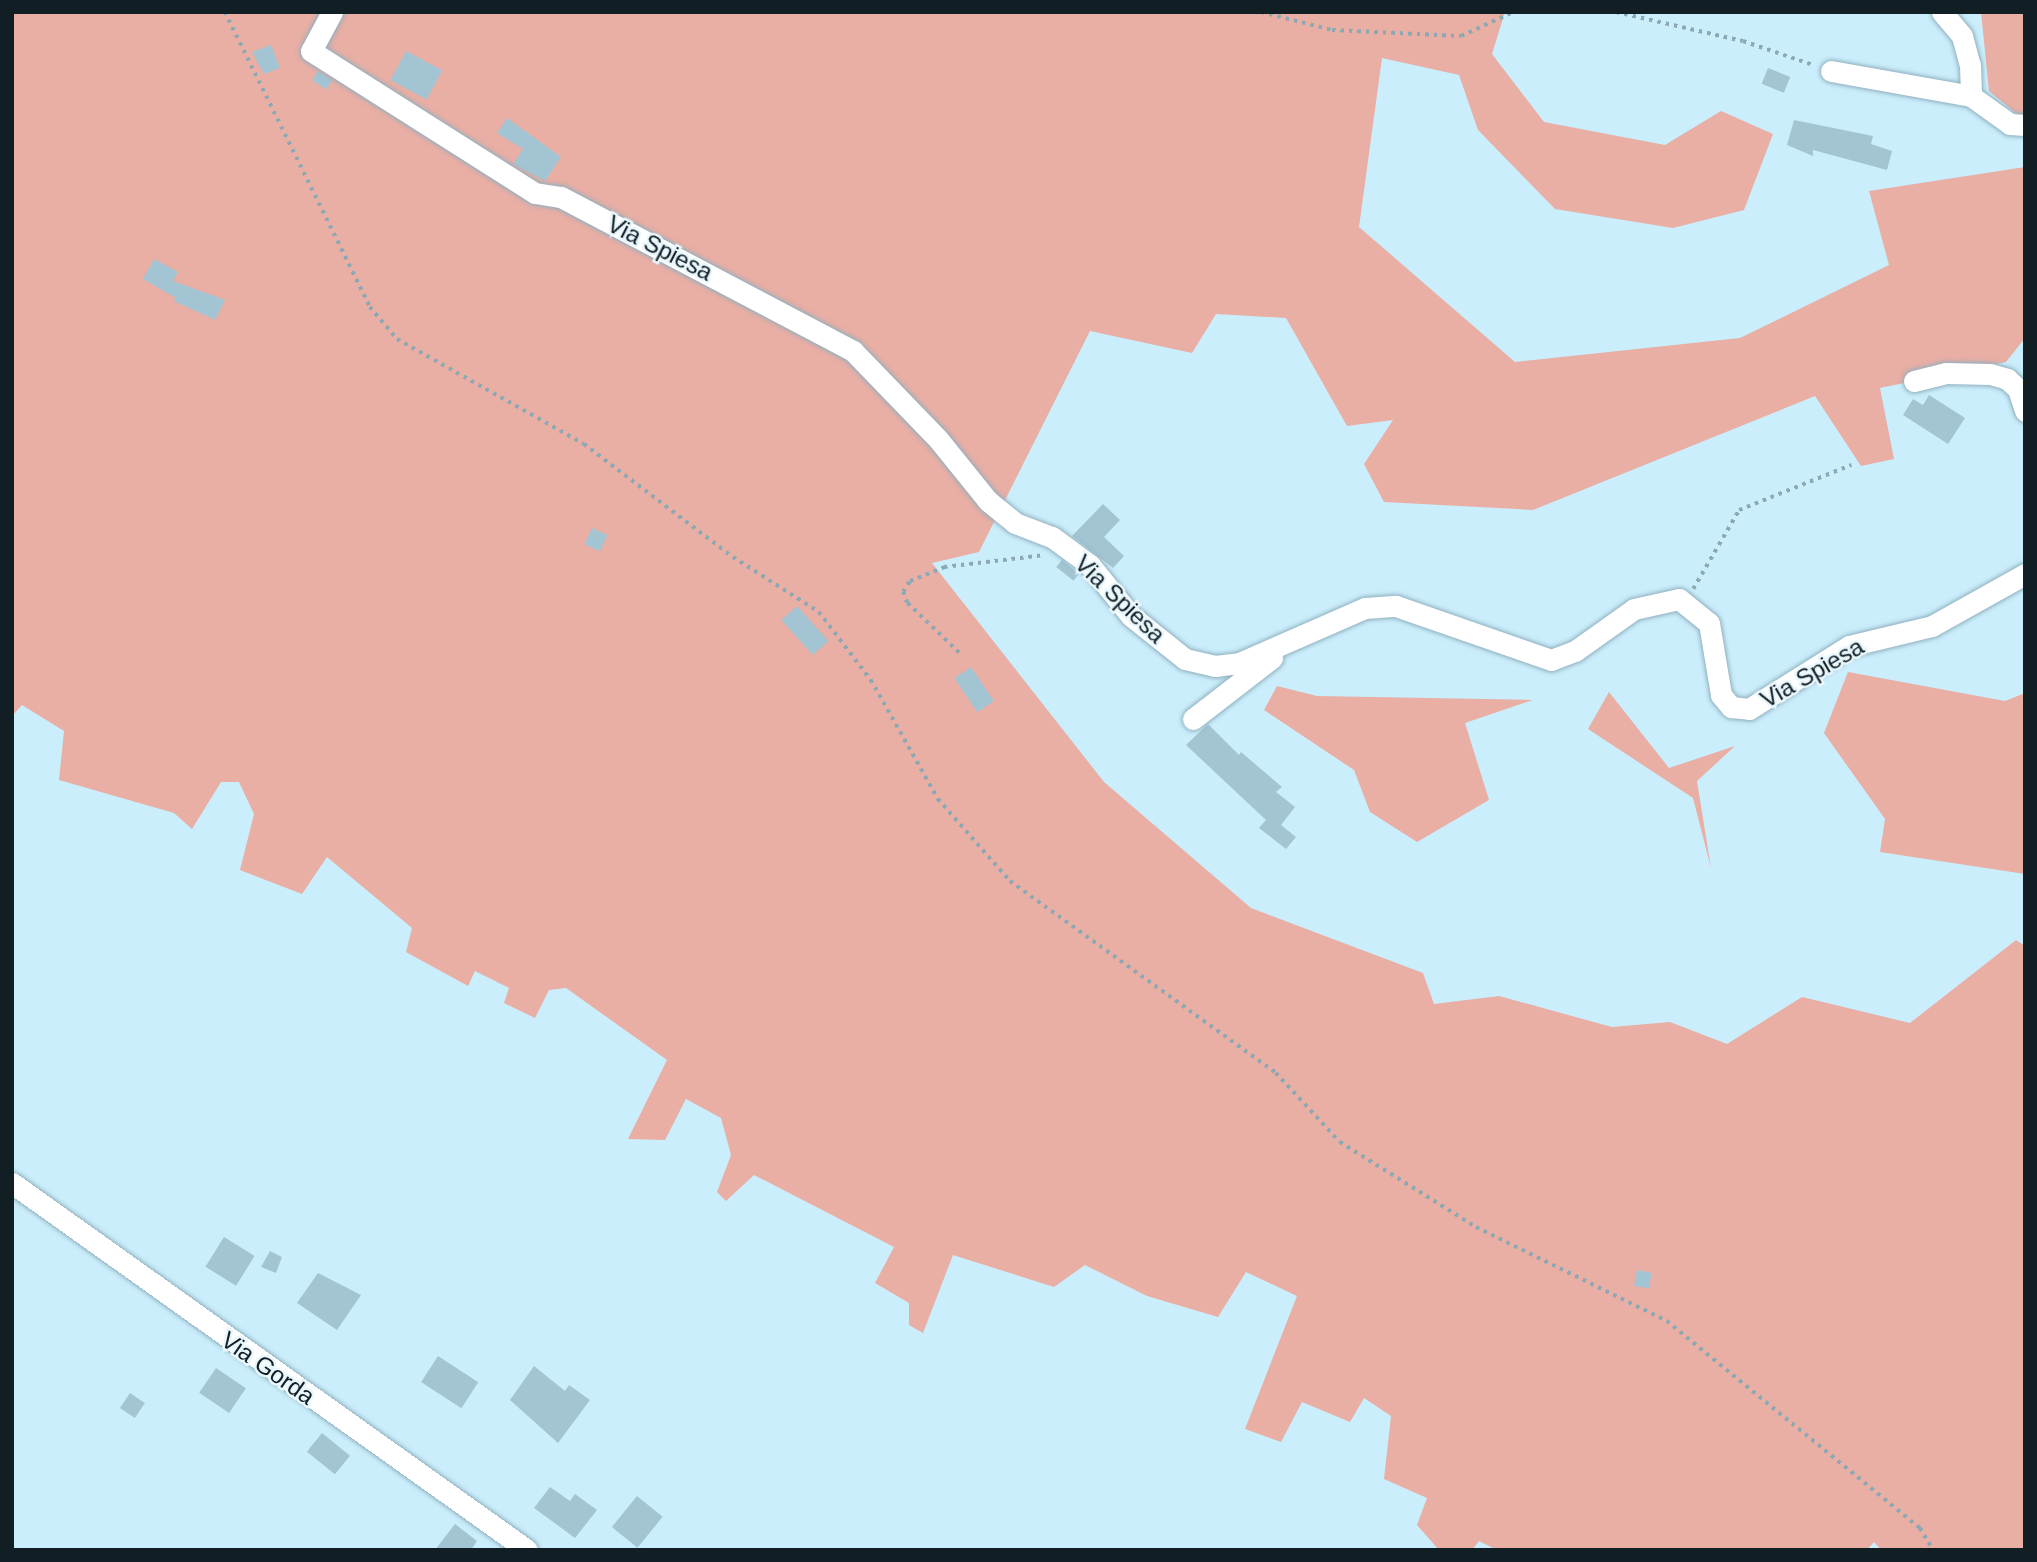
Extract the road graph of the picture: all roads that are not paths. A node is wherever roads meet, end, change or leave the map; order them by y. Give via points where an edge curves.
1 (332, 12) edge
2 (1942, 12) edge
3 (1831, 71) road end
4 (1971, 96) junction
5 (2025, 125) edge
6 (1914, 382) dead end
7 (2025, 411) edge
8 (2025, 574) edge
9 (1291, 644) junction
10 (1192, 719) dead end
11 (12, 1183) edge
12 (527, 1550) edge

1 - 9 street, Via Spiesa via 311,51 535,193 572,203 853,351 938,439 988,501 1015,523 1052,537 1090,565 1131,616 1185,659 1215,666 1239,663
2 - 4 street via 1962,36 1970,65
3 - 4 street
4 - 5 street via 2010,124
6 - 7 street via 1946,373 1998,376 2018,389
8 - 9 street, Via Spiesa via 1932,626 1849,646 1749,709 1731,707 1721,695 1714,675 1714,637 1709,624 1679,599 1634,609 1574,651 1551,660 1396,606 1365,608
9 - 10 street
11 - 12 street, Via Gorda

